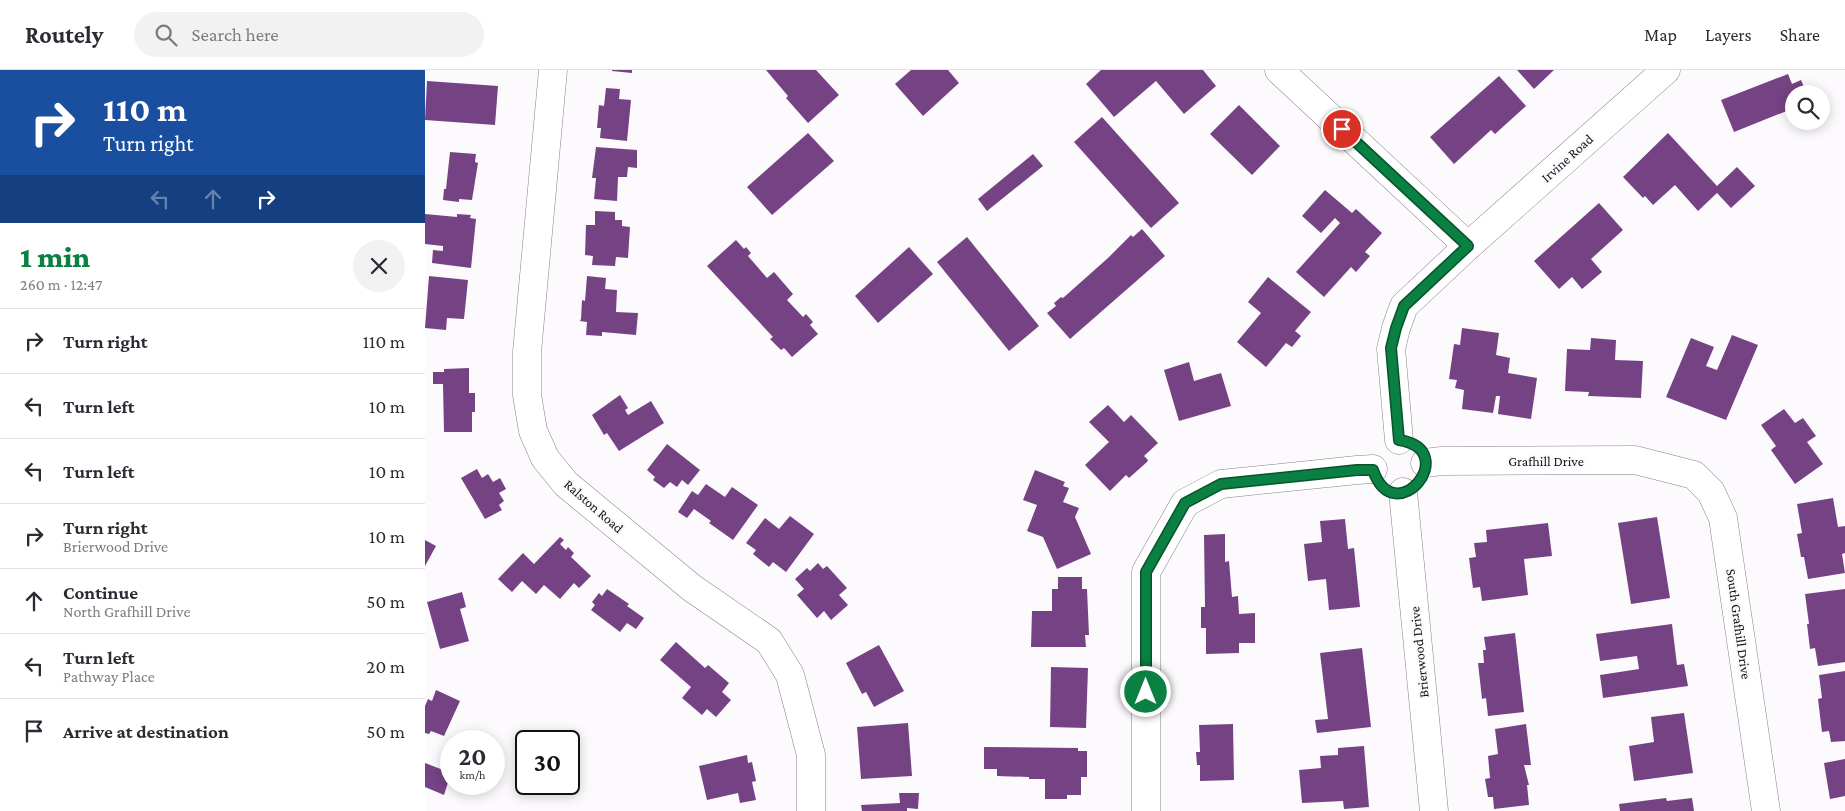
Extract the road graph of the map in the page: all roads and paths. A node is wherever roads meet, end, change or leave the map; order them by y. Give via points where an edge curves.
1 (553, 70) edge
2 (1279, 70) edge
3 (1666, 70) edge
4 (1468, 246) junction
5 (1399, 440) junction
6 (1425, 463) junction
7 (1666, 468) joint
8 (1373, 470) junction
9 (1403, 492) junction
10 (811, 811) edge
11 (1146, 811) edge
12 (1434, 811) edge
13 (1766, 811) edge

1 - 10 street, Ralston Road via 527,352 527,395 533,431 545,458 566,484 692,588 769,641 790,675 811,755
2 - 4 street
3 - 4 street, Irvine Road
4 - 5 street, Irvine Road via 1404,306 1396,328 1391,348
5 - 6 street via 1419,449
5 - 8 street via 1383,446 1377,453
6 - 7 street, Grafhill Drive via 1635,460
6 - 9 street via 1425,471 1417,485
7 - 13 street, South Grafhill Drive via 1694,475 1711,492 1723,518
8 - 9 street via 1380,484 1394,492
8 - 11 street via 1221,484 1185,503 1146,572
9 - 12 street, Brierwood Drive

